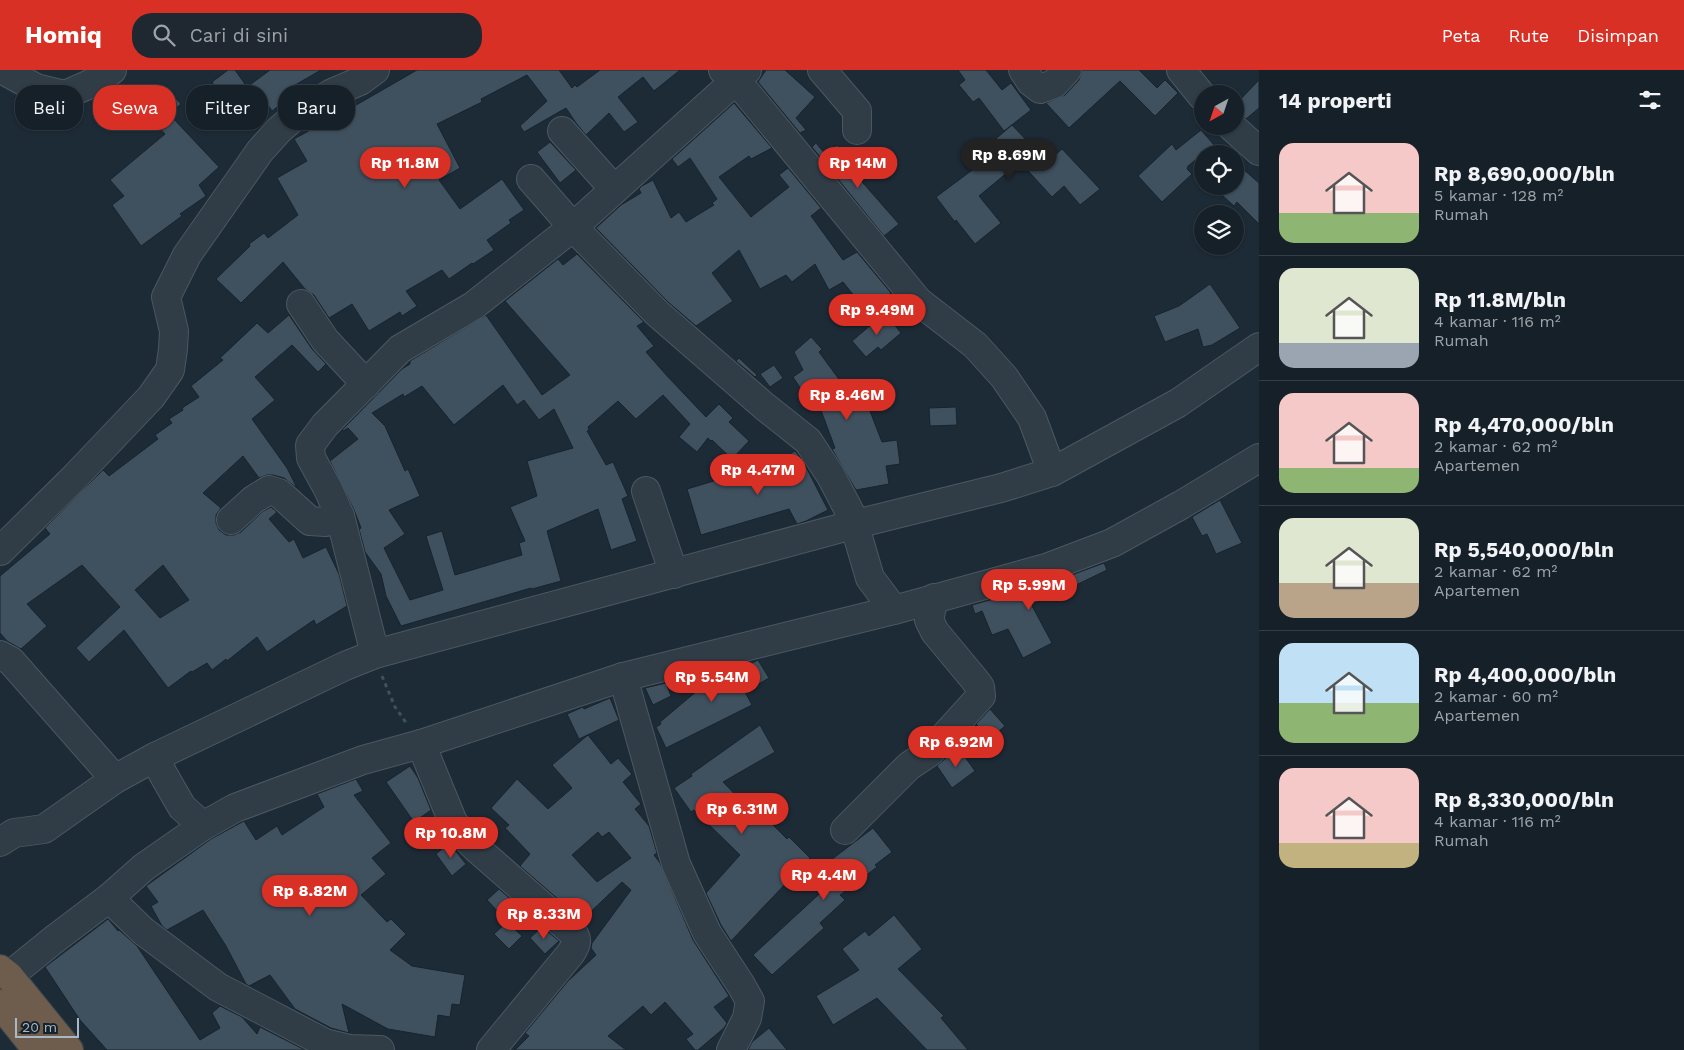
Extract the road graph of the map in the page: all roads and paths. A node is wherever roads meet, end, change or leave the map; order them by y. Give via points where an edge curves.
1 (3, 70) edge
2 (112, 70) edge
3 (375, 70) edge
4 (822, 70) edge
5 (1023, 70) edge
6 (1067, 70) edge
7 (1182, 70) edge
8 (735, 73) edge
9 (1194, 86) edge
10 (857, 130) dead end
11 (562, 131) dead end
12 (1241, 135) edge
13 (1259, 151) edge
14 (531, 179) dead end
15 (614, 190) junction
16 (573, 227) junction
17 (300, 304) dead end
18 (1259, 347) edge
19 (366, 384) junction
20 (1259, 458) edge
21 (1052, 472) junction
22 (646, 491) dead end
23 (340, 516) junction
24 (232, 520) dead end
25 (857, 530) junction
26 (0, 551) edge
27 (674, 574) junction
28 (934, 598) junction
29 (894, 610) junction
30 (0, 655) edge
31 (377, 663) junction
32 (623, 678) junction
33 (395, 707) dead end
34 (421, 744) junction
35 (159, 766) junction
36 (115, 779) junction
37 (203, 826) junction
38 (845, 830) dead end
39 (0, 842) edge
40 (109, 898) junction
41 (5, 972) edge
42 (0, 1004) edge
43 (37, 1050) edge
44 (69, 1050) edge
45 (380, 1050) edge
46 (491, 1050) edge
47 (731, 1050) edge

1 - 2 street via 36,88 64,95
3 - 26 street via 296,115 260,151 186,255 166,297 174,331 170,370 150,397 73,479
4 - 10 street via 857,111
5 - 6 street via 1040,89 1054,84
7 - 9 street
8 - 15 street
8 - 21 street via 918,301 975,345 1004,377 1032,418
11 - 15 street
12 - 13 street
14 - 16 street
15 - 16 street
16 - 19 street via 473,306 400,349
16 - 25 street via 657,313 808,441 831,476
17 - 19 street via 325,340
18 - 21 street via 1178,404
19 - 23 street via 310,445 311,458
20 - 28 street via 1181,506 1112,543 1046,568
21 - 25 street
22 - 27 street
23 - 24 street via 326,522 310,521 279,493 269,490
23 - 31 street
25 - 27 street
25 - 29 street via 870,578
27 - 31 street
28 - 29 street
28 - 38 street via 929,620 980,687 981,696 930,752 910,766
29 - 32 street
30 - 36 street via 10,661
31 - 33 path
31 - 35 street via 345,666
32 - 34 street
32 - 47 street via 676,864 707,933 750,1001 747,1018
34 - 37 street via 364,760 235,808
34 - 46 street via 454,822 463,835 576,938 571,953
35 - 36 street
35 - 37 street via 182,807
36 - 39 street via 44,829 14,833
37 - 40 street via 144,867
40 - 41 street
40 - 45 street via 143,931 218,987 325,1043 350,1049
41 - 44 highway
42 - 43 highway

